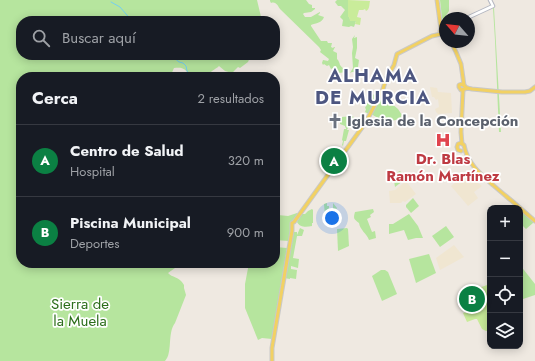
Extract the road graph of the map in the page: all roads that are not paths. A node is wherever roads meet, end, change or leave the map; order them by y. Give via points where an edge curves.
1 (438, 0) edge
2 (490, 0) edge
3 (475, 14) edge
4 (439, 18) edge
5 (439, 34) edge
6 (453, 48) edge
7 (463, 87) junction
8 (533, 90) edge
9 (460, 144) junction
10 (464, 148) junction
11 (461, 151) junction
12 (483, 176) junction
13 (517, 205) edge
14 (523, 211) edge
15 (535, 221) edge
16 (272, 361) edge

1 - 4 main road
2 - 3 main road via 492,6
5 - 16 main road via 396,55 383,90 367,120 298,216 292,231 281,292
6 - 7 main road via 460,60
7 - 8 main road via 502,92
7 - 9 main road
9 - 10 main road via 464,145
9 - 11 main road via 457,148
10 - 11 main road
10 - 12 main road via 471,164
11 - 12 main road via 473,168
12 - 13 main road
14 - 15 main road

